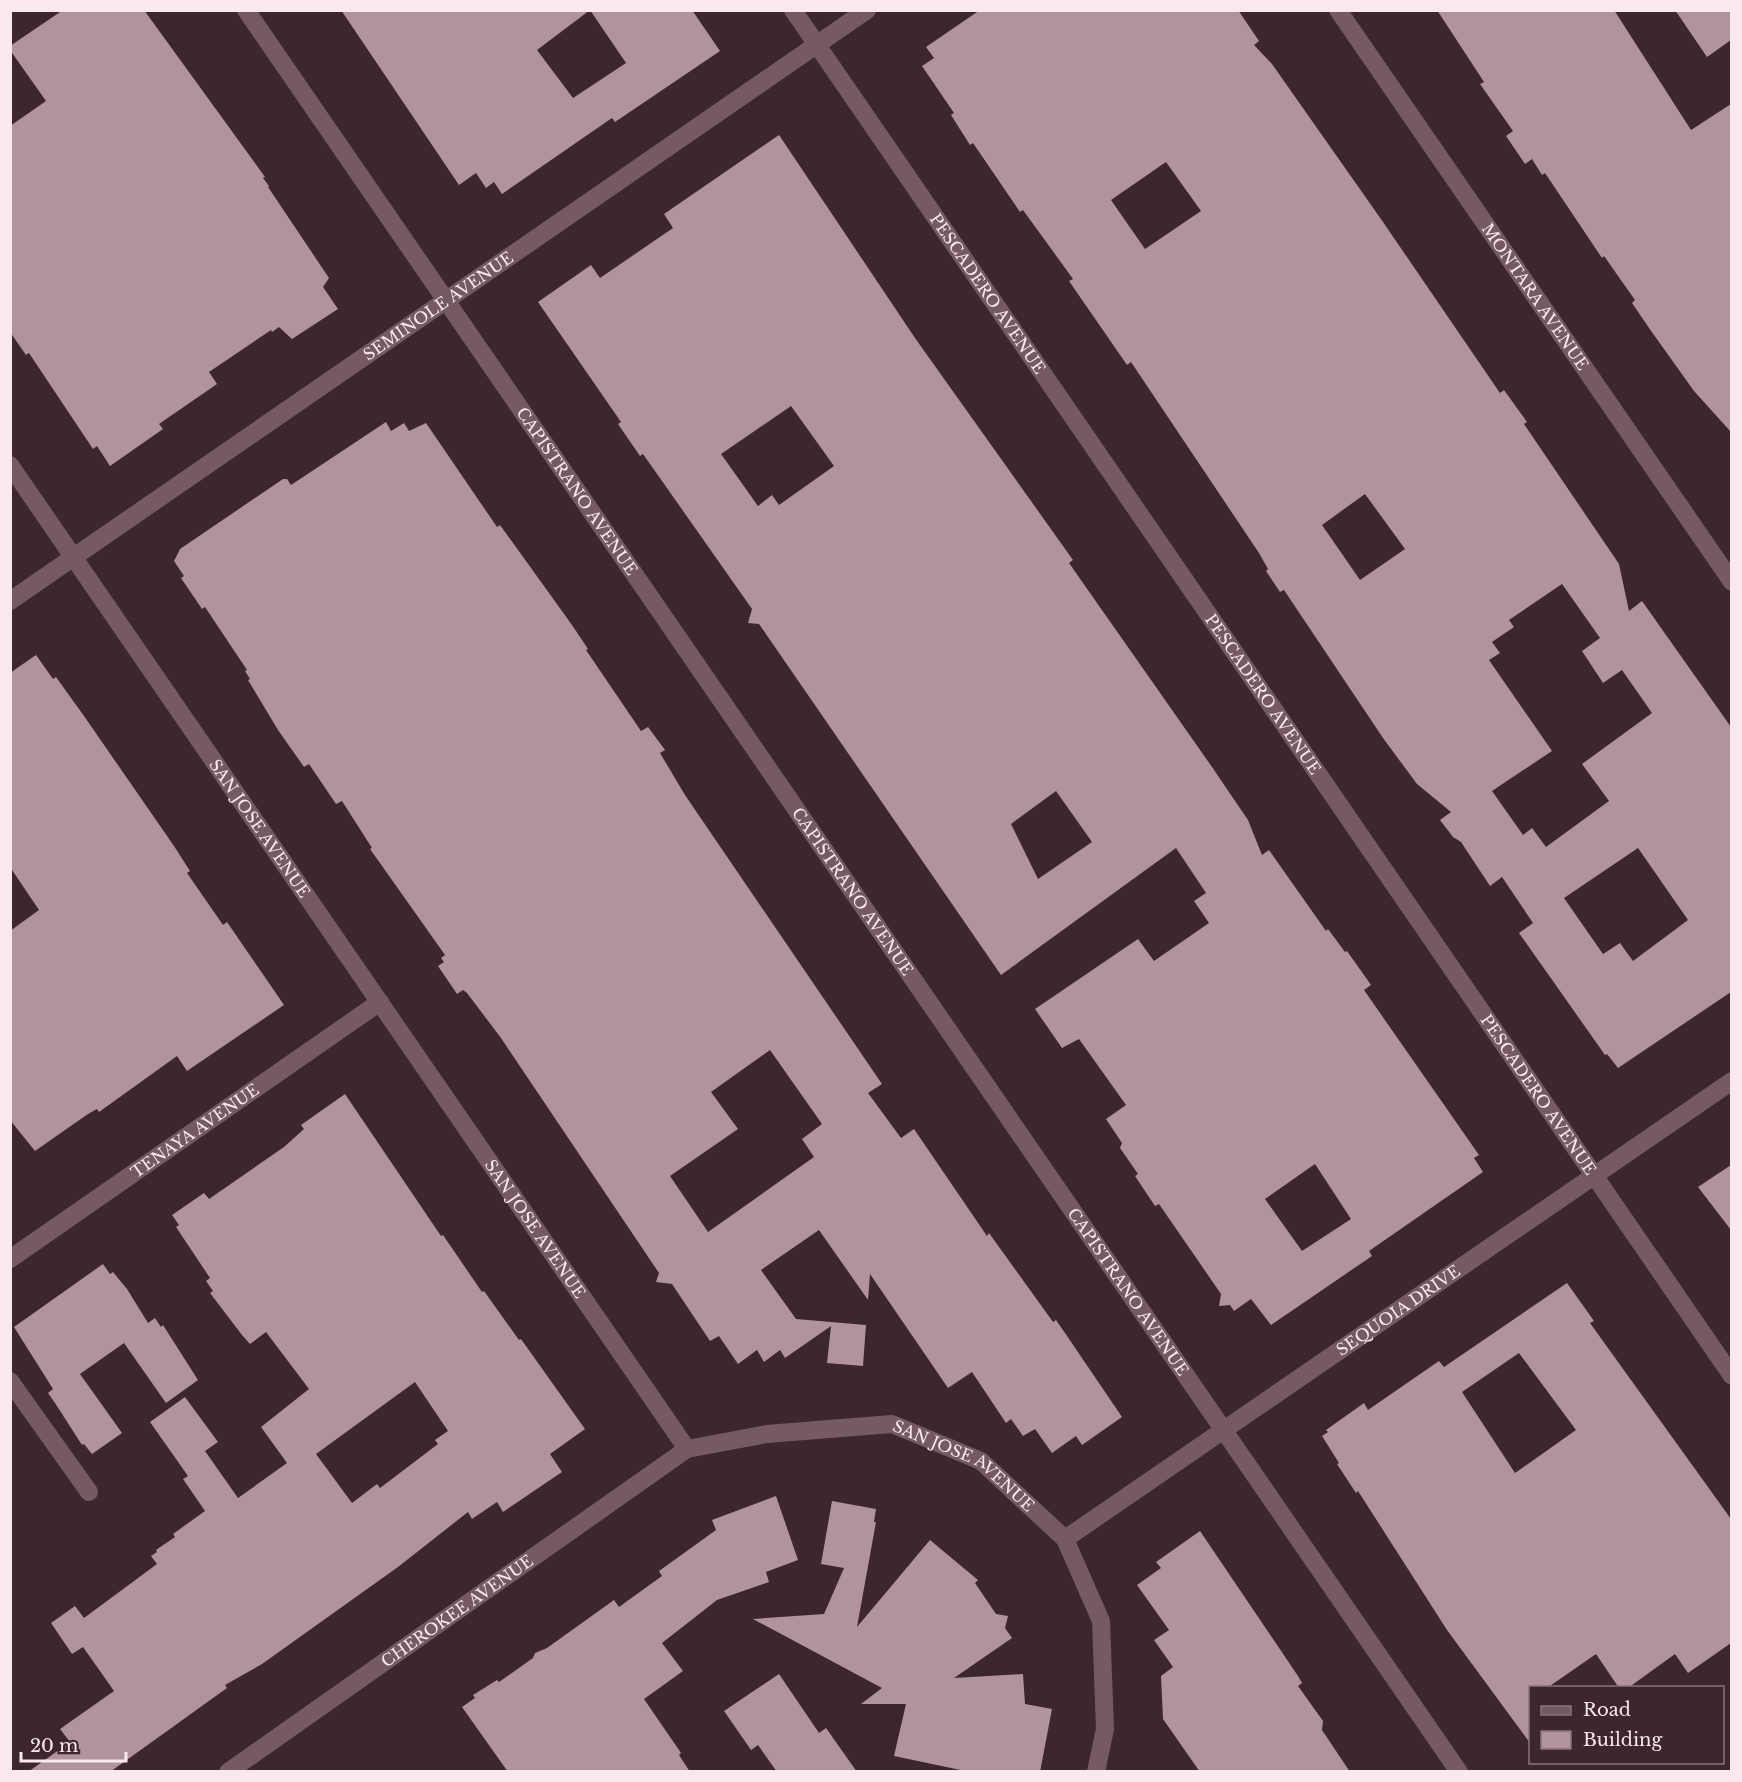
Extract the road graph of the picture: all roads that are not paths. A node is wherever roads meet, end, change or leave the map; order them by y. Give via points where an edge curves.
1 (246, 10) edge
2 (793, 10) edge
3 (867, 10) edge
4 (1338, 10) edge
5 (817, 45) junction
6 (446, 300) junction
7 (10, 465) edge
8 (74, 557) junction
9 (1731, 582) edge
10 (10, 601) edge
11 (380, 1002) junction
12 (1731, 1081) edge
13 (1594, 1175) junction
14 (10, 1259) edge
15 (1731, 1376) edge
16 (10, 1381) edge
17 (1223, 1430) junction
18 (687, 1449) junction
19 (89, 1492) dead end
20 (1065, 1539) junction
21 (228, 1772) edge
22 (1096, 1772) edge
23 (1459, 1772) edge

1 - 6 street, CAPISTRANO AVENUE
2 - 5 street, PESCADERO AVENUE
3 - 5 street, SEMINOLE AVENUE
4 - 9 street, MONTARA AVENUE
5 - 6 street, SEMINOLE AVENUE
5 - 13 street, PESCADERO AVENUE
6 - 8 street, SEMINOLE AVENUE
6 - 17 street, CAPISTRANO AVENUE
7 - 8 street, SAN JOSE AVENUE
8 - 10 street, SEMINOLE AVENUE
8 - 11 street, SAN JOSE AVENUE
11 - 14 street, TENAYA AVENUE
11 - 18 street, SAN JOSE AVENUE
12 - 13 street, SEQUOIA DRIVE
13 - 15 street, PESCADERO AVENUE
13 - 17 street, SEQUOIA DRIVE
16 - 19 street
17 - 20 street, SEQUOIA DRIVE
17 - 23 street, CAPISTRANO AVENUE
18 - 20 street, SAN JOSE AVENUE via 767,1434 892,1424 981,1461
18 - 21 street, CHEROKEE AVENUE
20 - 22 street, SAN JOSE AVENUE via 1101,1621 1105,1729

